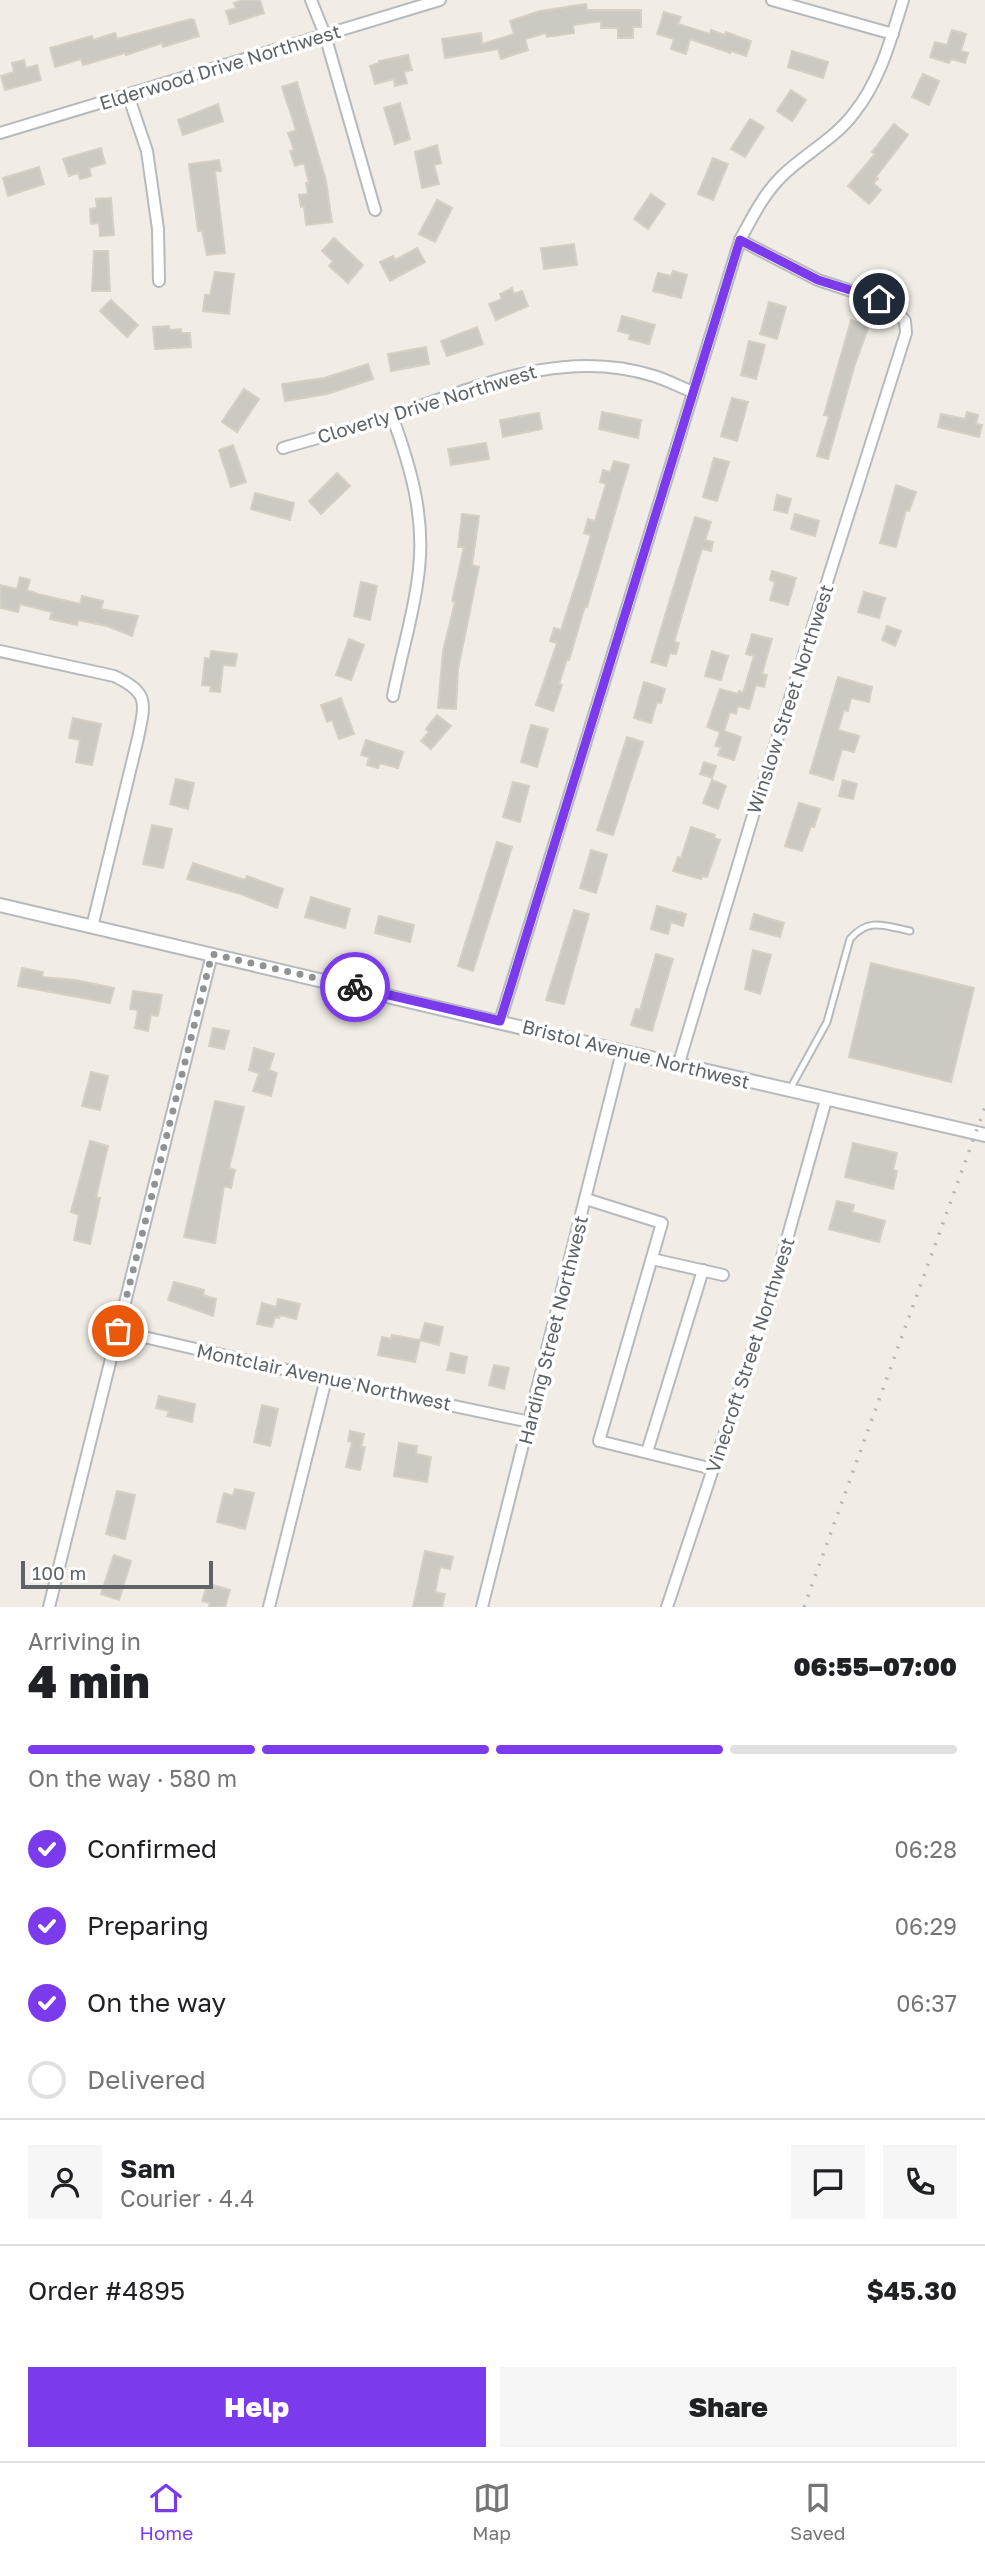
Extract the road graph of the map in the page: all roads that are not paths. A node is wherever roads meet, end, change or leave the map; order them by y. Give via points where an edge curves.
1 (311, 0) edge
2 (440, 0) edge
3 (772, 0) edge
4 (903, 0) edge
5 (892, 34) junction
6 (325, 35) junction
7 (128, 95) junction
8 (0, 132) edge
9 (375, 210) dead end
10 (740, 240) junction
11 (159, 281) dead end
12 (693, 392) junction
13 (392, 416) junction
14 (282, 448) dead end
15 (0, 651) edge
16 (393, 696) dead end
17 (0, 905) edge
18 (92, 927) junction
19 (910, 931) dead end
20 (212, 954) junction
21 (500, 1021) junction
22 (622, 1052) junction
23 (678, 1066) junction
24 (788, 1091) junction
25 (826, 1100) junction
26 (985, 1135) edge
27 (586, 1199) junction
28 (652, 1259) junction
29 (703, 1270) junction
30 (723, 1275) dead end
31 (118, 1331) junction
32 (326, 1380) junction
33 (530, 1422) junction
34 (647, 1452) junction
35 (713, 1469) junction
36 (49, 1607) edge
37 (269, 1607) edge
38 (482, 1607) edge
39 (667, 1607) edge

1 - 6 street
2 - 6 street, Elderwood Drive Northwest
3 - 5 street
4 - 5 street
5 - 10 street via 877,74 853,115 781,177 763,198
6 - 7 street, Elderwood Drive Northwest
6 - 9 street
7 - 8 street, Elderwood Drive Northwest
7 - 11 street via 147,151 158,229
10 - 12 street
10 - 23 street, Winslow Street Northwest via 818,280 891,304 905,321 906,333
12 - 13 street, Cloverly Drive Northwest via 654,375 617,368 547,367
12 - 21 street
13 - 14 street, Cloverly Drive Northwest
13 - 16 street via 413,479 419,524 419,568
15 - 18 street via 114,676 140,692 144,708 138,738
17 - 18 street, Bristol Avenue Northwest
18 - 20 street, Bristol Avenue Northwest
19 - 24 lane via 876,924 860,928 850,939 827,1022
20 - 21 street, Bristol Avenue Northwest
20 - 31 street
21 - 22 street, Bristol Avenue Northwest
22 - 23 street, Bristol Avenue Northwest
22 - 27 street, Harding Street Northwest
23 - 24 street, Bristol Avenue Northwest
24 - 25 street, Bristol Avenue Northwest
25 - 26 street, Bristol Avenue Northwest
25 - 35 street, Vinecroft Street Northwest via 773,1289
27 - 28 street via 662,1223
27 - 33 street, Harding Street Northwest
28 - 29 street
28 - 34 street via 599,1441
29 - 30 street
29 - 34 street
31 - 32 street, Montclair Avenue Northwest
31 - 36 street
32 - 33 street, Montclair Avenue Northwest
32 - 37 street
33 - 38 street, Harding Street Northwest
34 - 35 street
35 - 39 street, Vinecroft Street Northwest

